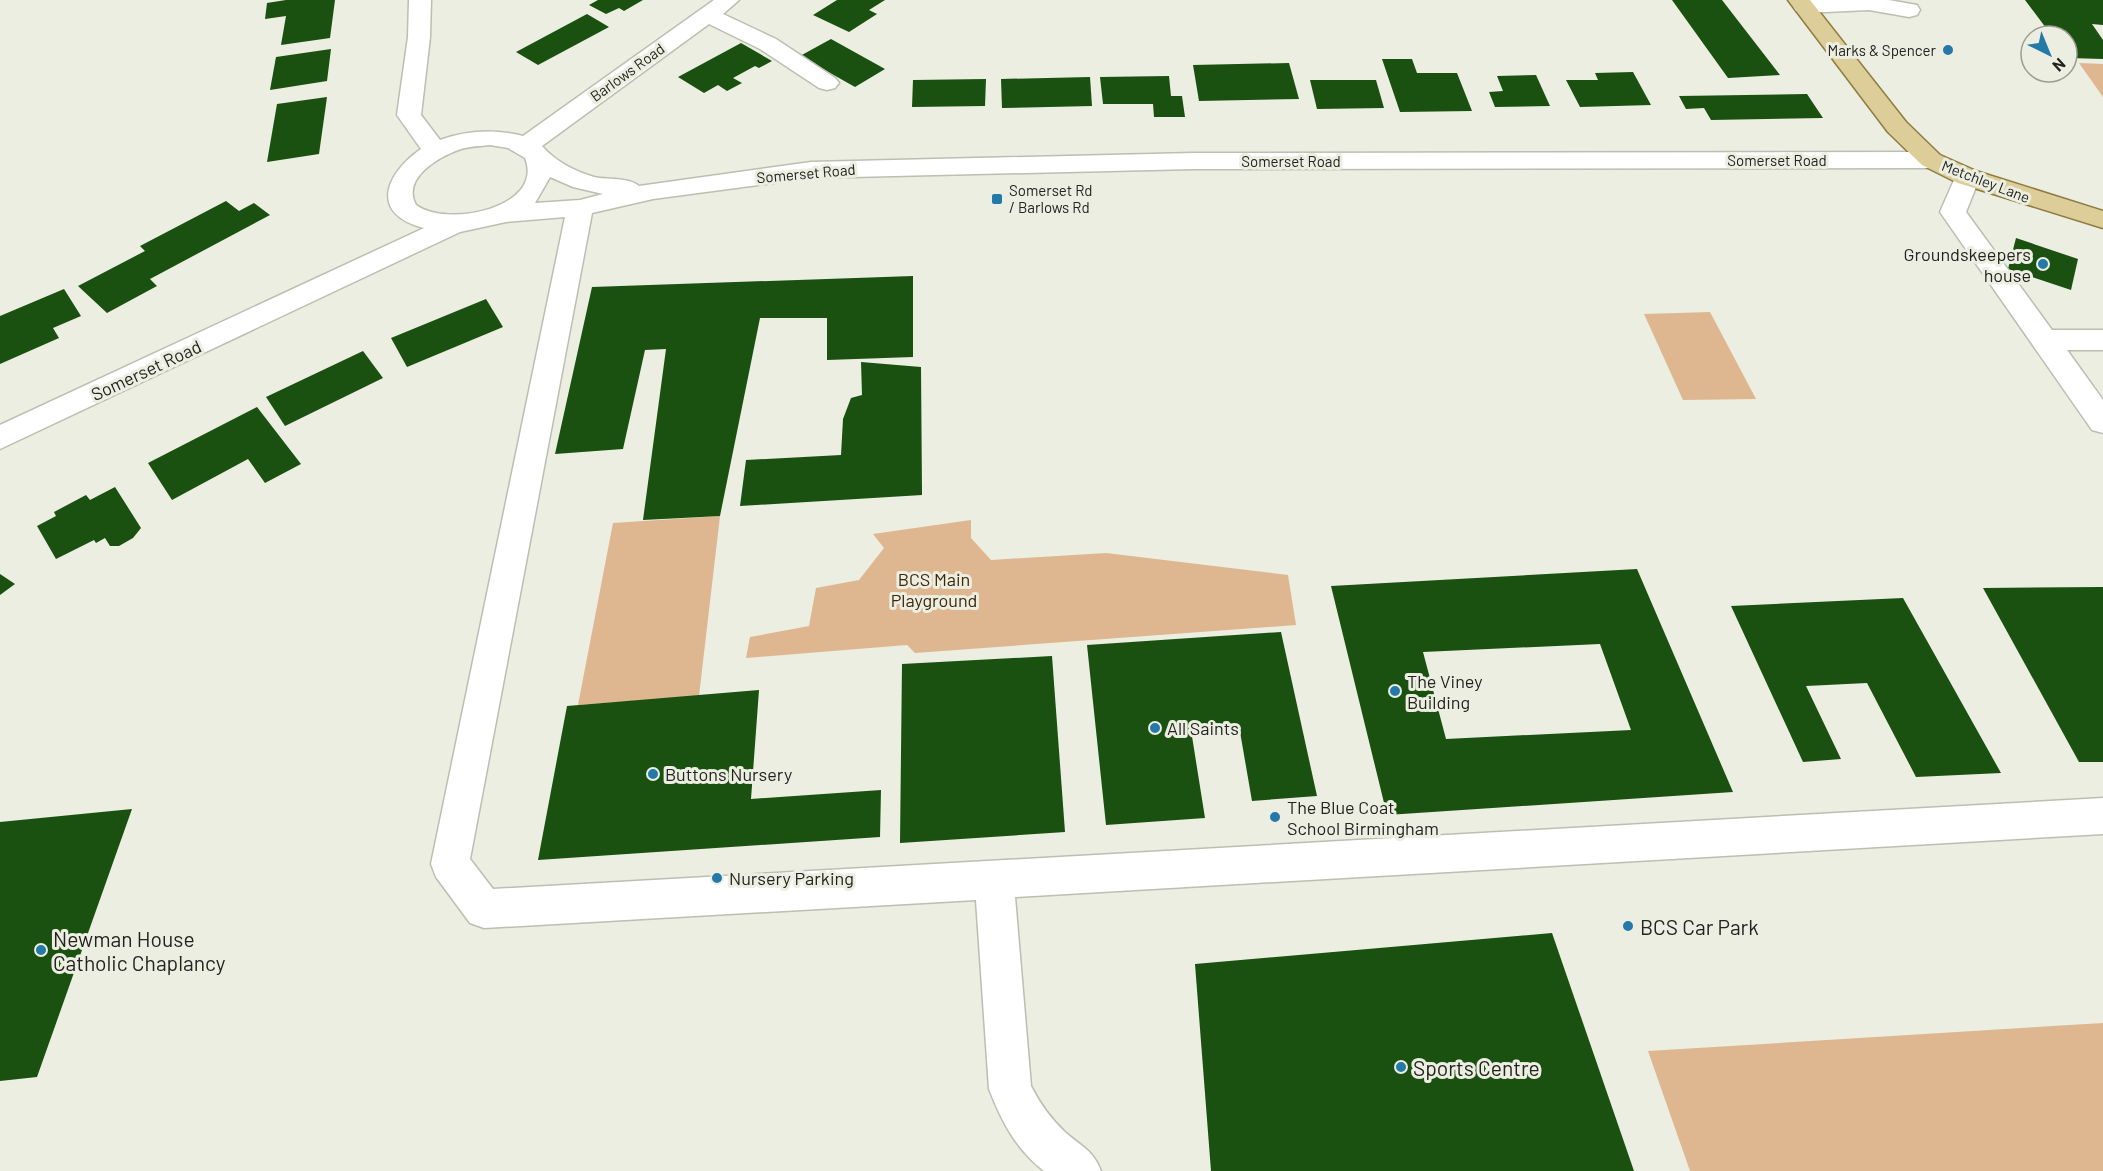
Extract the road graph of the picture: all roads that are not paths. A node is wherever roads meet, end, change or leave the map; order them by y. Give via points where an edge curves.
1 (420, 0) edge
2 (728, 0) edge
3 (1808, 10) edge
4 (707, 14) junction
5 (827, 83) dead end
6 (435, 151) junction
7 (533, 154) junction
8 (1931, 160) junction
9 (1967, 177) junction
10 (653, 191) junction
11 (580, 208) junction
12 (407, 211) junction
13 (501, 214) junction
14 (2103, 220) edge
15 (455, 224) junction
16 (293, 302) junction
17 (2044, 340) junction
18 (2103, 340) edge
19 (2103, 422) edge
20 (0, 438) edge
21 (2103, 816) edge
22 (994, 880) junction
23 (1079, 1171) edge

1 - 6 street via 409,115
2 - 4 street, Barlows Road
3 - 8 main road, Metchley Lane via 1897,127
4 - 5 street via 768,44
4 - 7 street, Barlows Road
6 - 7 street via 451,144 490,138 506,139
6 - 12 street via 409,171 401,183 400,198
7 - 10 street, Somerset Road via 570,178 590,185
7 - 13 street via 536,187
8 - 9 main road, Metchley Lane
8 - 10 street, Somerset Road via 948,165 811,170
9 - 14 main road, Metchley Lane
9 - 17 street via 1953,212
10 - 11 street, Somerset Road
11 - 13 street, Somerset Road
11 - 22 street via 450,864 484,909
12 - 15 street via 428,222
12 - 16 street, Somerset Road via 368,254
13 - 15 street
15 - 16 street, Somerset Road
16 - 20 street, Somerset Road
17 - 18 street
17 - 19 street
21 - 22 street
22 - 23 street via 1010,1089 1026,1122

